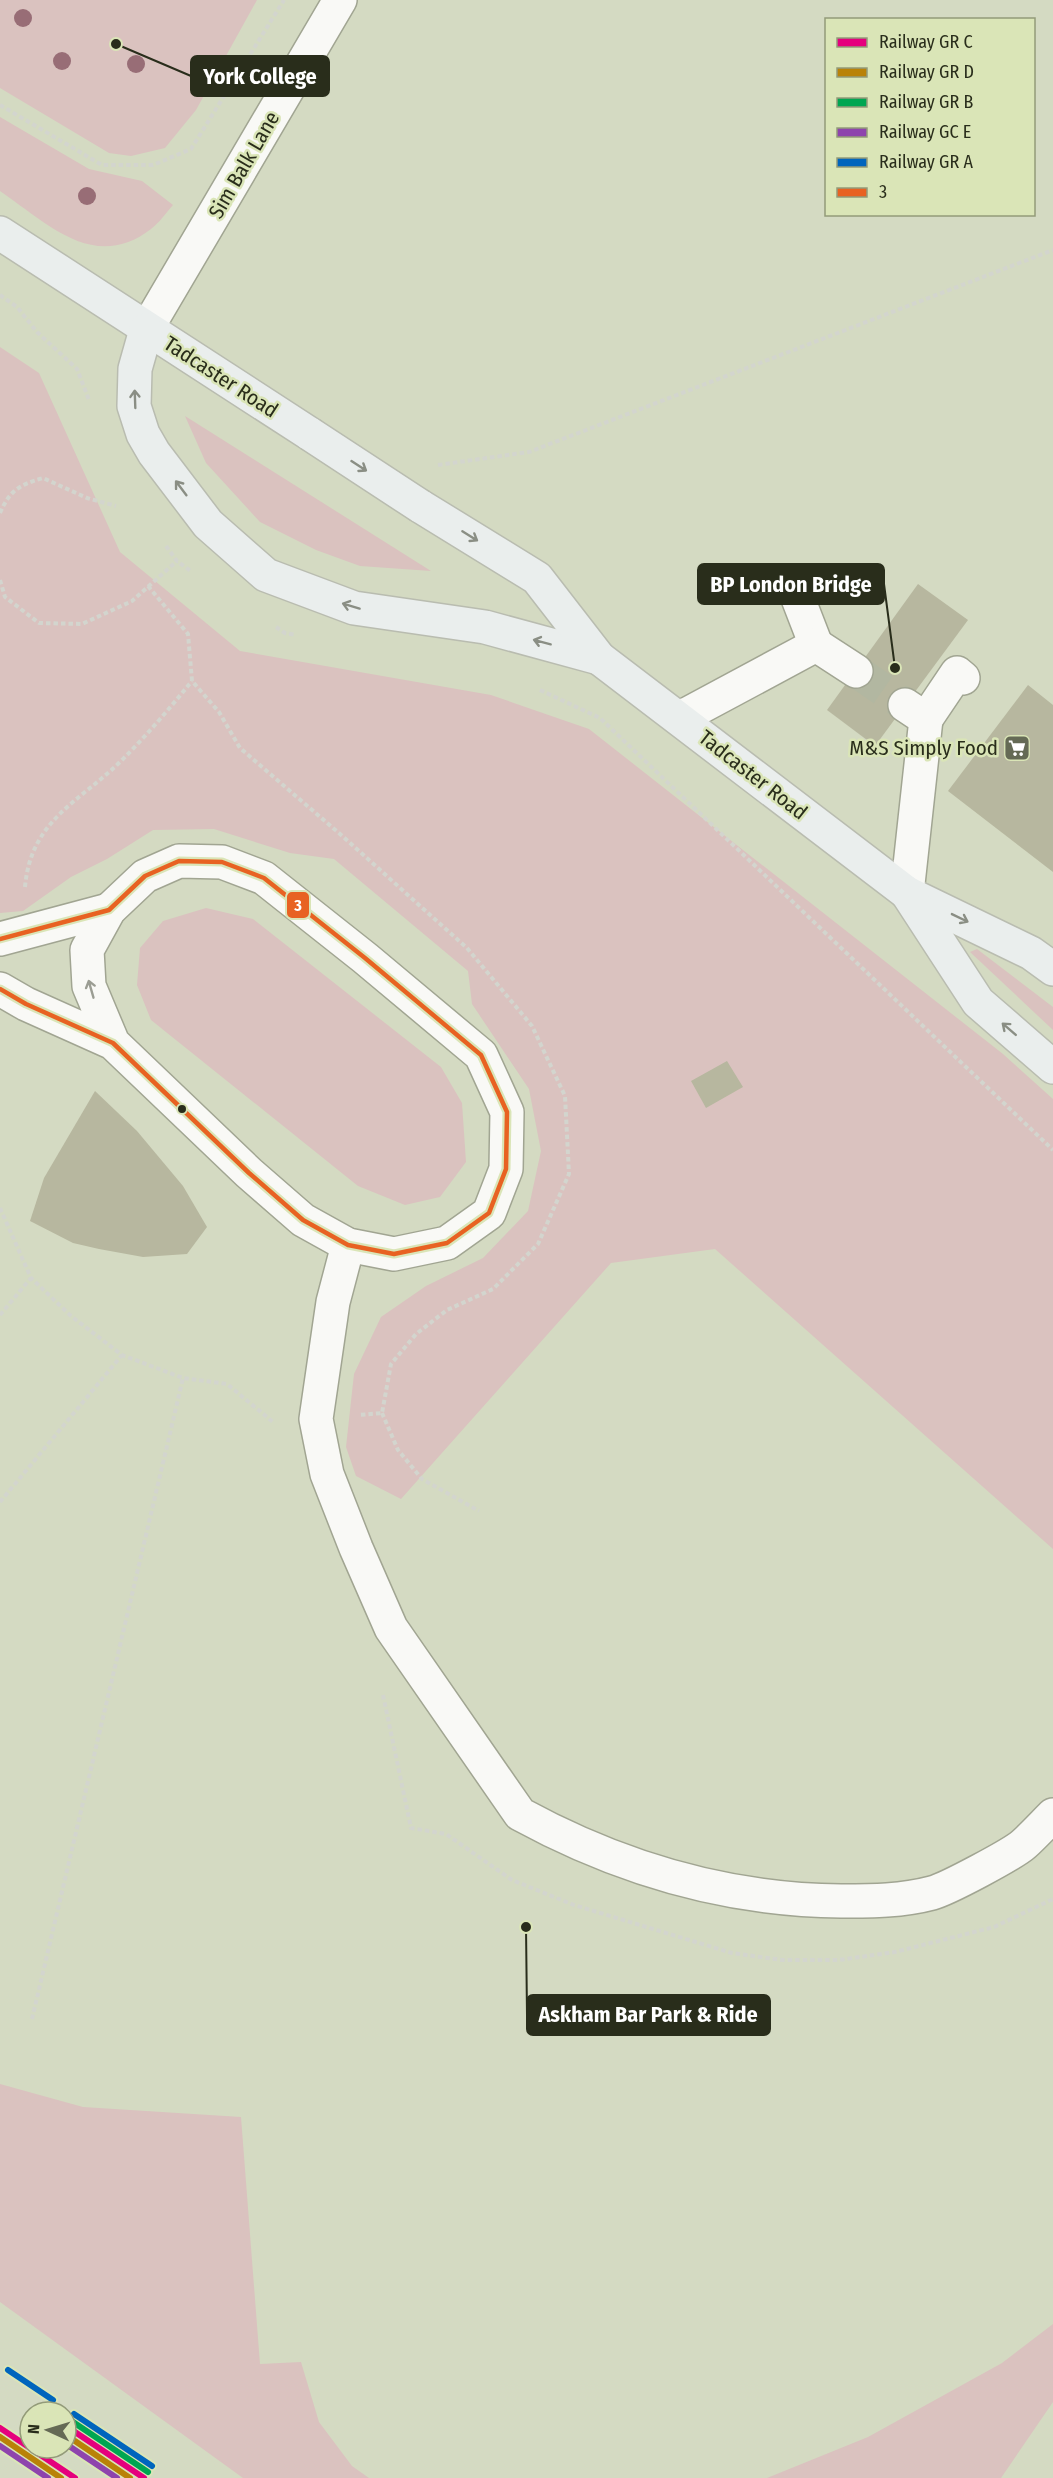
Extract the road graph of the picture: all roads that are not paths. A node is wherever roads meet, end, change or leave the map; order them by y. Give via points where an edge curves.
1 (340, 0) edge
2 (0, 232) edge
3 (146, 330) junction
4 (792, 583) dead end
5 (816, 645) junction
6 (599, 658) junction
7 (856, 671) tunnel mouth
8 (963, 678) dead end
9 (680, 718) junction
10 (907, 893) junction
11 (109, 910) junction
12 (11, 937) edge
13 (1053, 969) edge
14 (0, 989) edge
15 (113, 1043) junction
16 (1053, 1067) edge
17 (348, 1245) junction
18 (1053, 1815) edge

1 - 3 street, Sim Balk Lane
2 - 3 main road
3 -> 6 main road, Tadcaster Road, bridge via 537,578
6 -> 3 main road, Tadcaster Road via 484,627 354,608 266,575 208,524 143,434 134,406 135,369
4 - 5 street
5 - 7 street
5 - 9 street
6 - 9 main road, Tadcaster Road
8 - 10 street via 957,673 915,712
9 - 10 main road, Tadcaster Road
10 -> 13 main road, Tadcaster Road via 1031,953
16 -> 10 main road, Tadcaster Road via 978,1002
11 - 12 street
15 -> 11 street via 89,986 87,950
11 - 17 street via 145,876 180,861 222,862 264,878 481,1055 507,1112 506,1169 489,1213 447,1243 394,1254
14 - 15 street
15 - 17 street via 303,1220
17 - 18 street via 333,1302 316,1419 327,1474 391,1628 519,1814 628,1864 721,1890 801,1900 894,1901 934,1893 1012,1851

